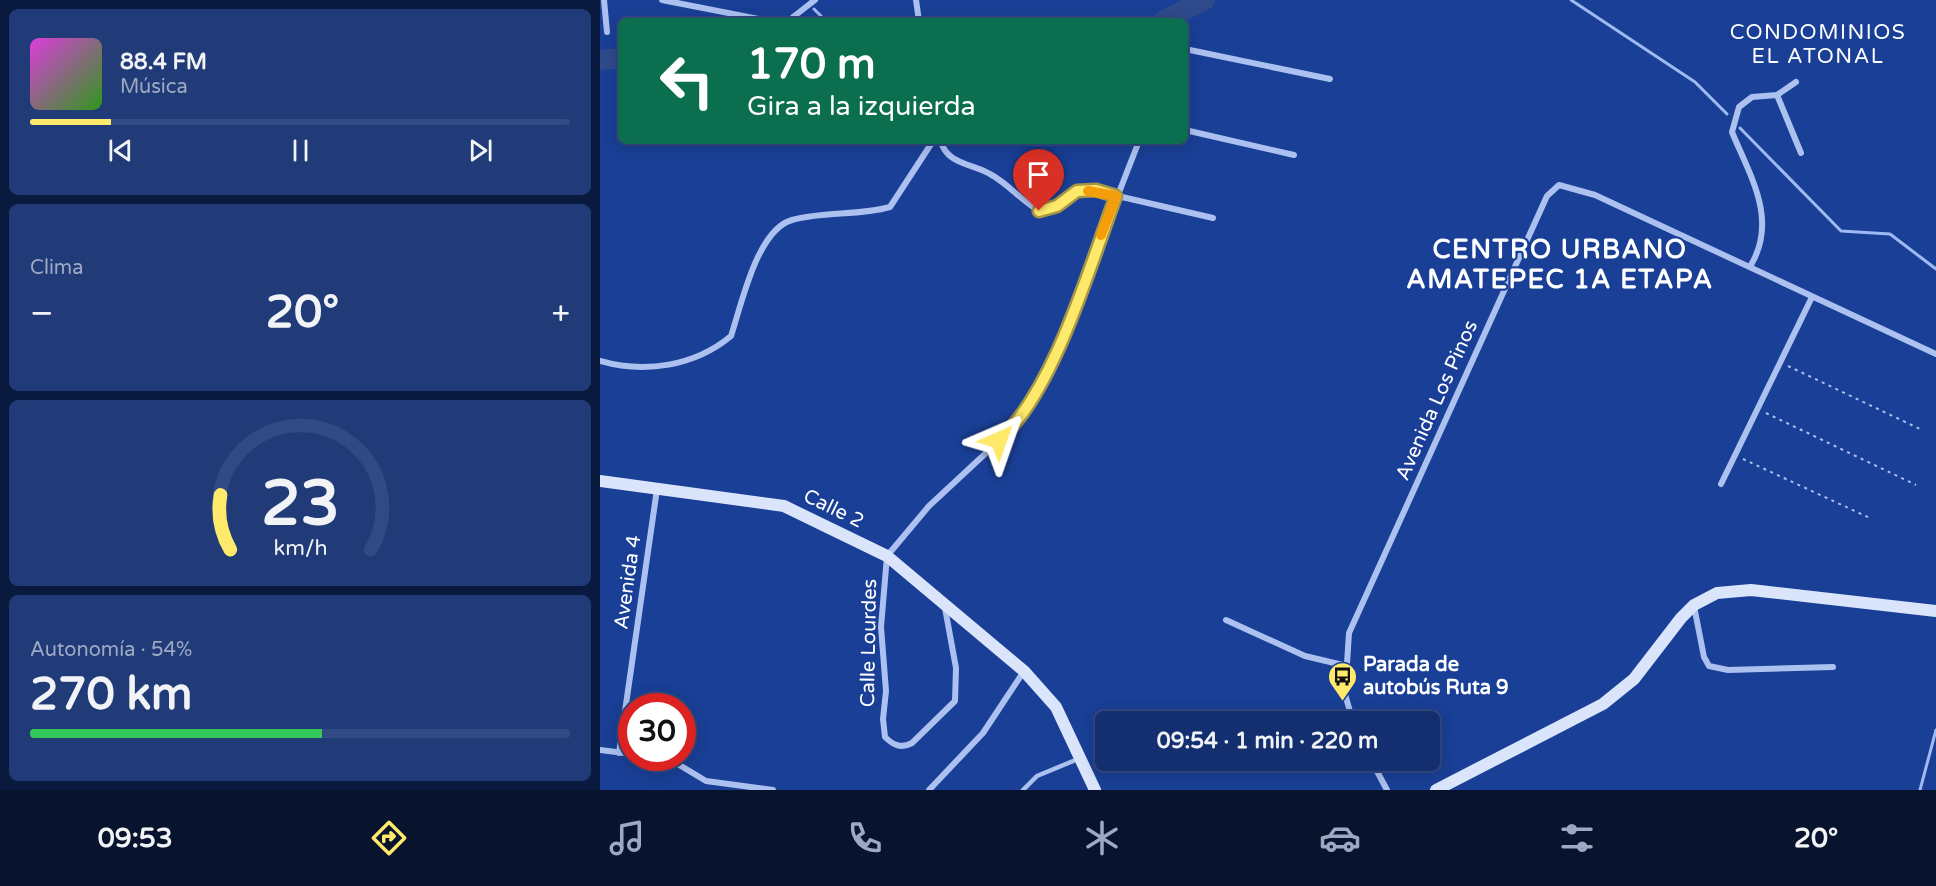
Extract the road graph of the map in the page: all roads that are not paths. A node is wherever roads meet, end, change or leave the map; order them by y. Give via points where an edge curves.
1 (604, 0) edge
2 (662, 0) edge
3 (815, 0) edge
4 (916, 0) edge
5 (805, 3) edge
6 (753, 18) edge
7 (791, 18) edge
8 (918, 18) edge
9 (607, 32) dead end
10 (1188, 50) edge
11 (1330, 79) dead end
12 (1796, 82) dead end
13 (1777, 95) junction
14 (1188, 131) edge
15 (931, 144) edge
16 (942, 144) edge
17 (1138, 144) edge
18 (1802, 153) dead end
19 (1294, 155) dead end
20 (1116, 196) junction
21 (1213, 219) dead end
22 (1750, 265) junction
23 (1812, 297) junction
24 (1936, 354) edge
25 (600, 361) edge
26 (600, 481) edge
27 (1721, 484) dead end
28 (657, 488) junction
29 (887, 556) junction
30 (1694, 605) junction
31 (945, 608) junction
32 (1936, 611) edge
33 (1226, 620) dead end
34 (1347, 666) junction
35 (1833, 667) dead end
36 (1024, 671) junction
37 (628, 693) edge
38 (1349, 711) edge
39 (600, 750) edge
40 (618, 753) edge
41 (1081, 759) junction
42 (689, 771) edge
43 (1377, 771) edge
44 (706, 781) junction
45 (706, 790) edge
46 (773, 790) edge
47 (929, 790) edge
48 (1023, 790) edge
49 (1095, 790) edge
50 (1387, 790) edge
51 (1436, 790) edge

1 - 9 street
2 - 6 street
3 - 5 street
4 - 8 street
5 - 7 street
10 - 11 street
12 - 13 street
13 - 18 street
13 - 22 street via 1752,97 1739,106 1732,132 1759,198 1764,224 1757,254
14 - 19 street
15 - 25 street via 890,207 793,220 772,233 762,247 731,336 719,346 708,353 653,368
16 - 20 street via 953,159 990,174 1039,211 1057,206 1077,191 1096,190
17 - 20 street
20 - 21 street
20 - 29 street via 1055,357 1015,426 929,506
22 - 23 street, Avenida Los Pinos
22 - 34 street, Avenida Los Pinos via 1595,195 1559,185 1547,196 1349,633
23 - 24 street, Avenida Los Pinos
23 - 27 street
26 - 28 street, Calle 2
28 - 29 street, Calle 2 via 784,506
28 - 37 street, Avenida 4
29 - 31 street, Calle 2
29 - 31 street, Calle Lourdes via 881,627 886,691 884,730 894,745 906,746 955,701 956,668
30 - 32 street via 1717,593 1751,590
30 - 35 street via 1709,666 1728,670
30 - 51 street via 1623,690
31 - 36 street, Calle 2
33 - 34 street via 1305,656
34 - 38 street, Avenida Los Pinos via 1344,694
36 - 41 street, Calle 2 via 1056,707
36 - 47 street via 982,733
39 - 40 street
41 - 48 lane via 1037,776
41 - 49 street, Calle 2
42 - 44 street
43 - 50 street
44 - 45 street
44 - 46 street

